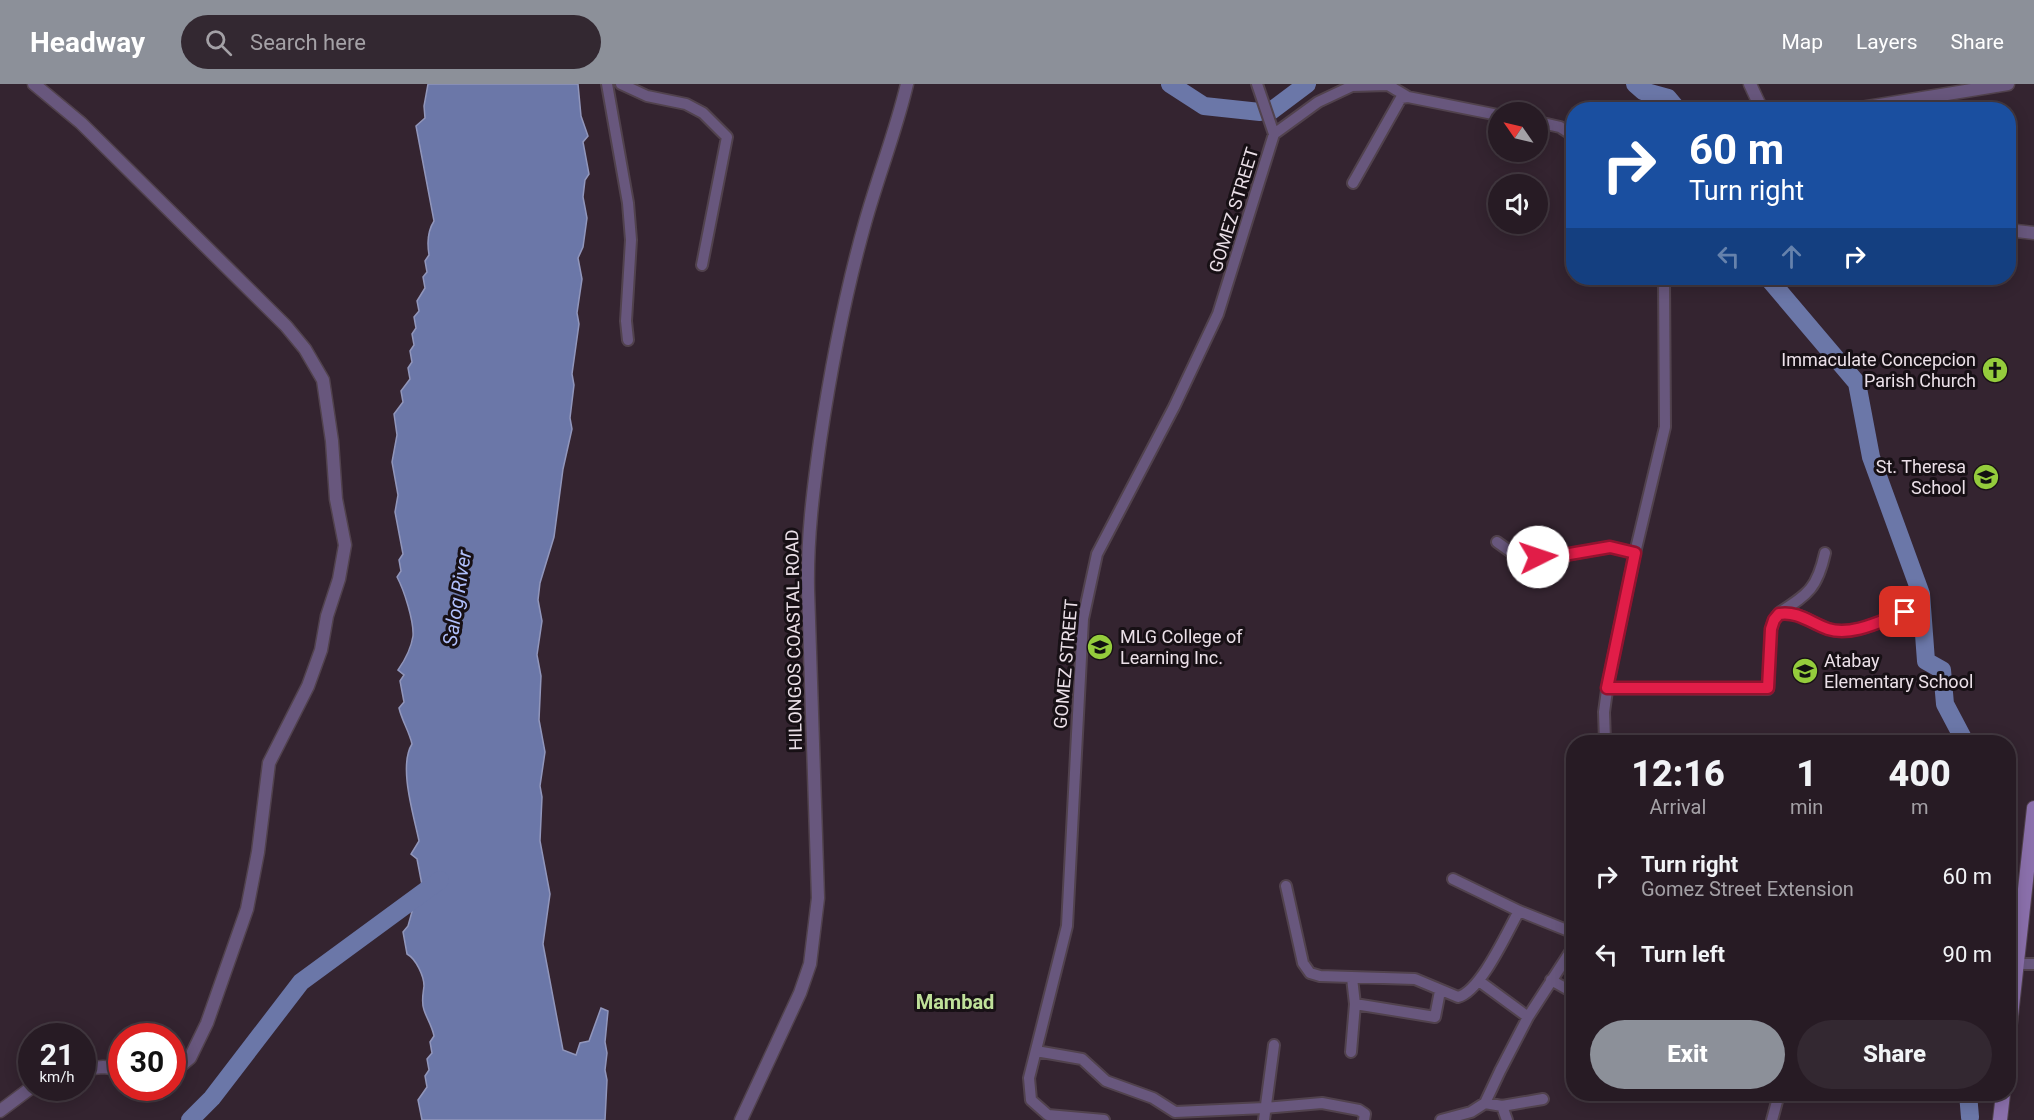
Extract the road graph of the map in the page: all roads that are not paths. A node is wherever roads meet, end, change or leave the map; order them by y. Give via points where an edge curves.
1 (34, 84) edge
2 (607, 84) edge
3 (621, 84) edge
4 (907, 84) edge
5 (1257, 84) edge
6 (1750, 84) edge
7 (2008, 84) edge
8 (1408, 97) junction
9 (1758, 102) edge
10 (1893, 102) edge
11 (1488, 113) edge
12 (1548, 124) edge
13 (1566, 131) edge
14 (1274, 134) junction
15 (1353, 183) dead end
16 (2016, 231) edge
17 (2034, 233) edge
18 (702, 265) dead end
19 (1664, 285) edge
20 (628, 340) dead end
21 (1497, 542) dead end
22 (1635, 553) junction
23 (1825, 553) dead end
24 (1905, 612) dead end
25 (1779, 614) junction
26 (1607, 688) junction
27 (1605, 735) edge
28 (2034, 808) edge
29 (1453, 879) dead end
30 (1286, 886) dead end
31 (1519, 911) junction
32 (1566, 930) edge
33 (1566, 958) edge
34 (2018, 964) junction
35 (2034, 964) edge
36 (1352, 978) junction
37 (1551, 980) junction
38 (2016, 980) edge
39 (1479, 981) junction
40 (1566, 988) edge
41 (1440, 990) junction
42 (1355, 1004) junction
43 (1528, 1017) junction
44 (1274, 1045) dead end
45 (1036, 1051) junction
46 (1351, 1052) dead end
47 (186, 1061) edge
48 (18, 1098) edge
49 (1543, 1099) dead end
50 (1777, 1101) edge
51 (2002, 1101) edge
52 (1485, 1103) junction
53 (1502, 1106) junction
54 (1265, 1108) junction
55 (0, 1111) edge
56 (1047, 1118) edge
57 (741, 1120) edge
58 (1104, 1120) edge
59 (1264, 1120) edge
60 (1364, 1120) edge
61 (1441, 1120) edge
62 (1507, 1120) edge
63 (1772, 1120) edge
64 (2000, 1120) edge

1 - 47 street via 81,123 293,334 323,380 345,545 339,579 308,686 268,763 247,909 207,1023
2 - 20 street via 628,203
3 - 18 street via 647,96 686,104 703,113 727,137
4 - 57 street, HILONGOS COASTAL ROAD via 846,296 810,510 807,546 818,898 810,964
5 - 14 street
6 - 9 street
7 - 10 street
8 - 11 street
8 - 14 street via 1388,85 1352,86 1318,102
8 - 15 street via 1397,102
12 - 13 street
14 - 45 street, GOMEZ STREET via 1218,315 1097,554 1083,619 1067,926
16 - 17 street
19 - 22 street via 1665,427
21 - 22 street via 1518,557 1558,556 1610,547
22 - 26 street
23 - 25 street via 1808,594
24 - 25 street via 1870,625 1836,631 1798,615
25 - 26 street via 1771,629 1768,688
26 - 27 street
28 - 34 main road
29 - 31 street
30 - 36 street via 1307,970 1314,975
31 - 32 street
31 - 39 street
33 - 37 street
34 - 35 street
34 - 38 main road
36 - 41 street via 1415,980
36 - 42 street
37 - 40 street
37 - 43 street
39 - 41 street via 1458,997
39 - 43 street
41 - 42 street via 1435,1017
42 - 46 street
43 - 52 street
44 - 54 street
45 - 54 street via 1082,1059 1106,1081 1152,1098 1175,1112
45 - 56 street, GOMEZ STREET via 1029,1078 1031,1100
48 - 55 street
49 - 53 street
50 - 63 street
51 - 64 main road
52 - 53 street
52 - 61 street via 1471,1112
53 - 62 street
54 - 59 street
54 - 60 street via 1322,1102 1359,1110 1365,1114
56 - 58 street

